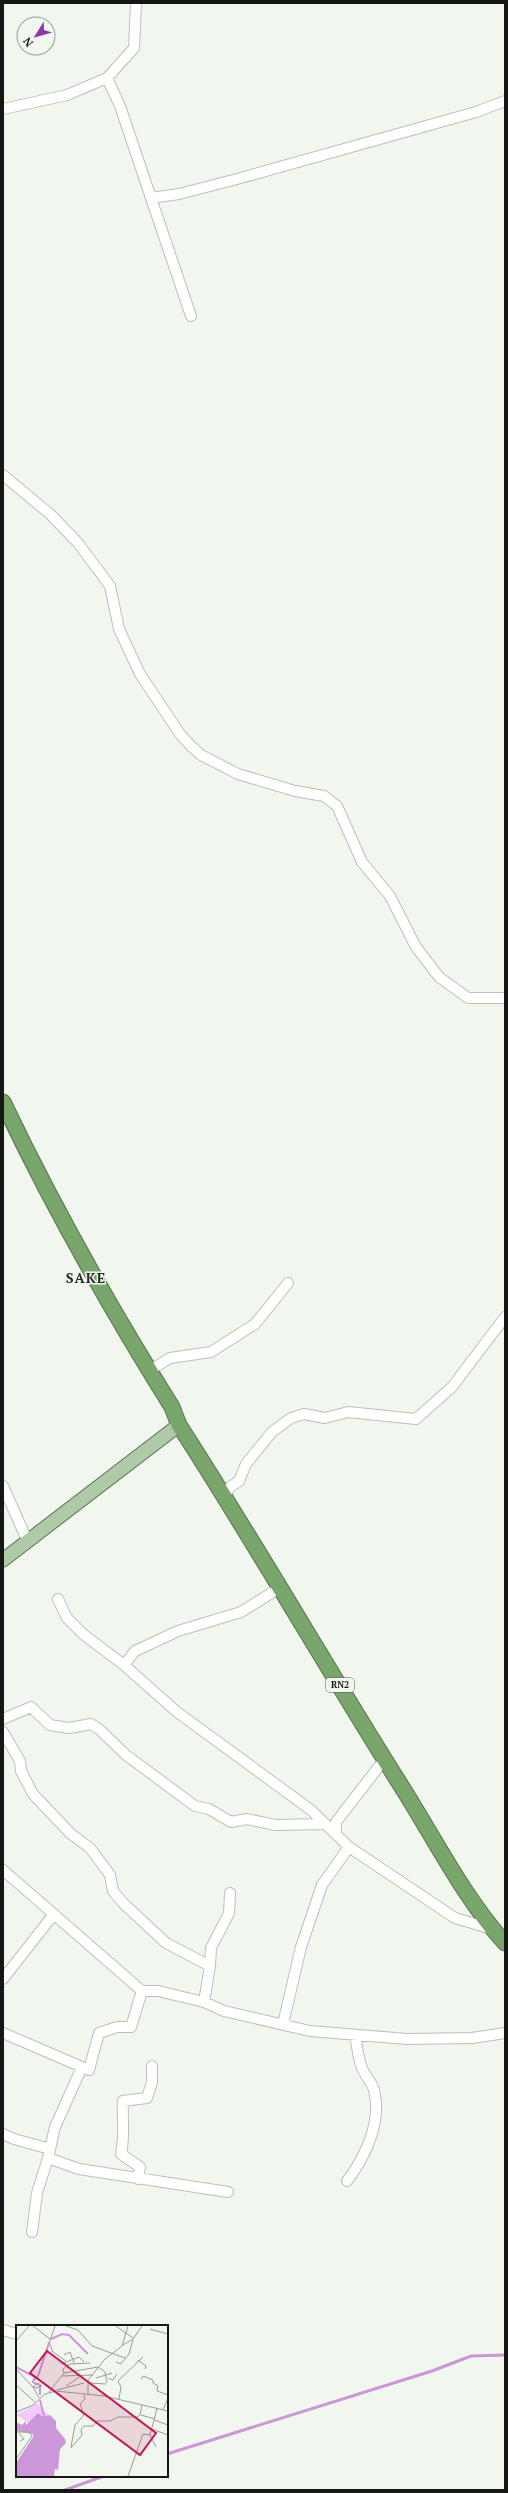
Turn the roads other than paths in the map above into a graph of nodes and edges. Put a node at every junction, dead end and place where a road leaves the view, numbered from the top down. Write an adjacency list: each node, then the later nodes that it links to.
1 (136, 3): 2 (street)
2 (107, 78): 4 (street); 5 (street)
3 (505, 101): 5 (street)
4 (3, 109)
5 (150, 198): 6 (street)
6 (191, 316)
7 (3, 475): 8 (street)
8 (505, 998)
9 (3, 1102): 12 (highway, RN2)
10 (288, 1283): 12 (street)
11 (505, 1317): 15 (street)
12 (149, 1371): 13 (highway, RN2)
13 (179, 1425): 15 (highway, RN2); 16 (main road)
14 (3, 1486): 16 (street)
15 (225, 1495): 18 (highway, RN2)
16 (28, 1540): 17 (main road)
17 (3, 1560)
18 (279, 1584): 20 (street); 23 (highway, RN2)
19 (58, 1600): 20 (street)
20 (124, 1665): 24 (street)
21 (3, 1719): 24 (street)
22 (3, 1732): 32 (street)
23 (384, 1760): 25 (street); 30 (highway, RN2)
24 (325, 1824): 25 (street)
25 (336, 1834): 26 (street)
26 (349, 1847): 30 (street); 36 (street)
27 (4, 1873): 29 (street)
28 (230, 1893): 32 (street)
29 (54, 1914): 33 (street); 34 (street)
30 (492, 1929): 31 (highway, RN2)
31 (505, 1943)
32 (210, 1966): 35 (street)
33 (3, 1979)
34 (142, 1991): 35 (street); 41 (street)
35 (204, 2002): 36 (street)
36 (283, 2024): 39 (street)
37 (3, 2033): 41 (street)
38 (505, 2033): 39 (street)
39 (355, 2035): 45 (street)
40 (152, 2066): 44 (street)
41 (82, 2067): 43 (street)
42 (3, 2134): 43 (street)
43 (49, 2154): 44 (street); 47 (street)
44 (138, 2179): 46 (street)
45 (347, 2181)
46 (228, 2192)
47 (32, 2232)
48 (3, 2330): 49 (street)
49 (16, 2334)

